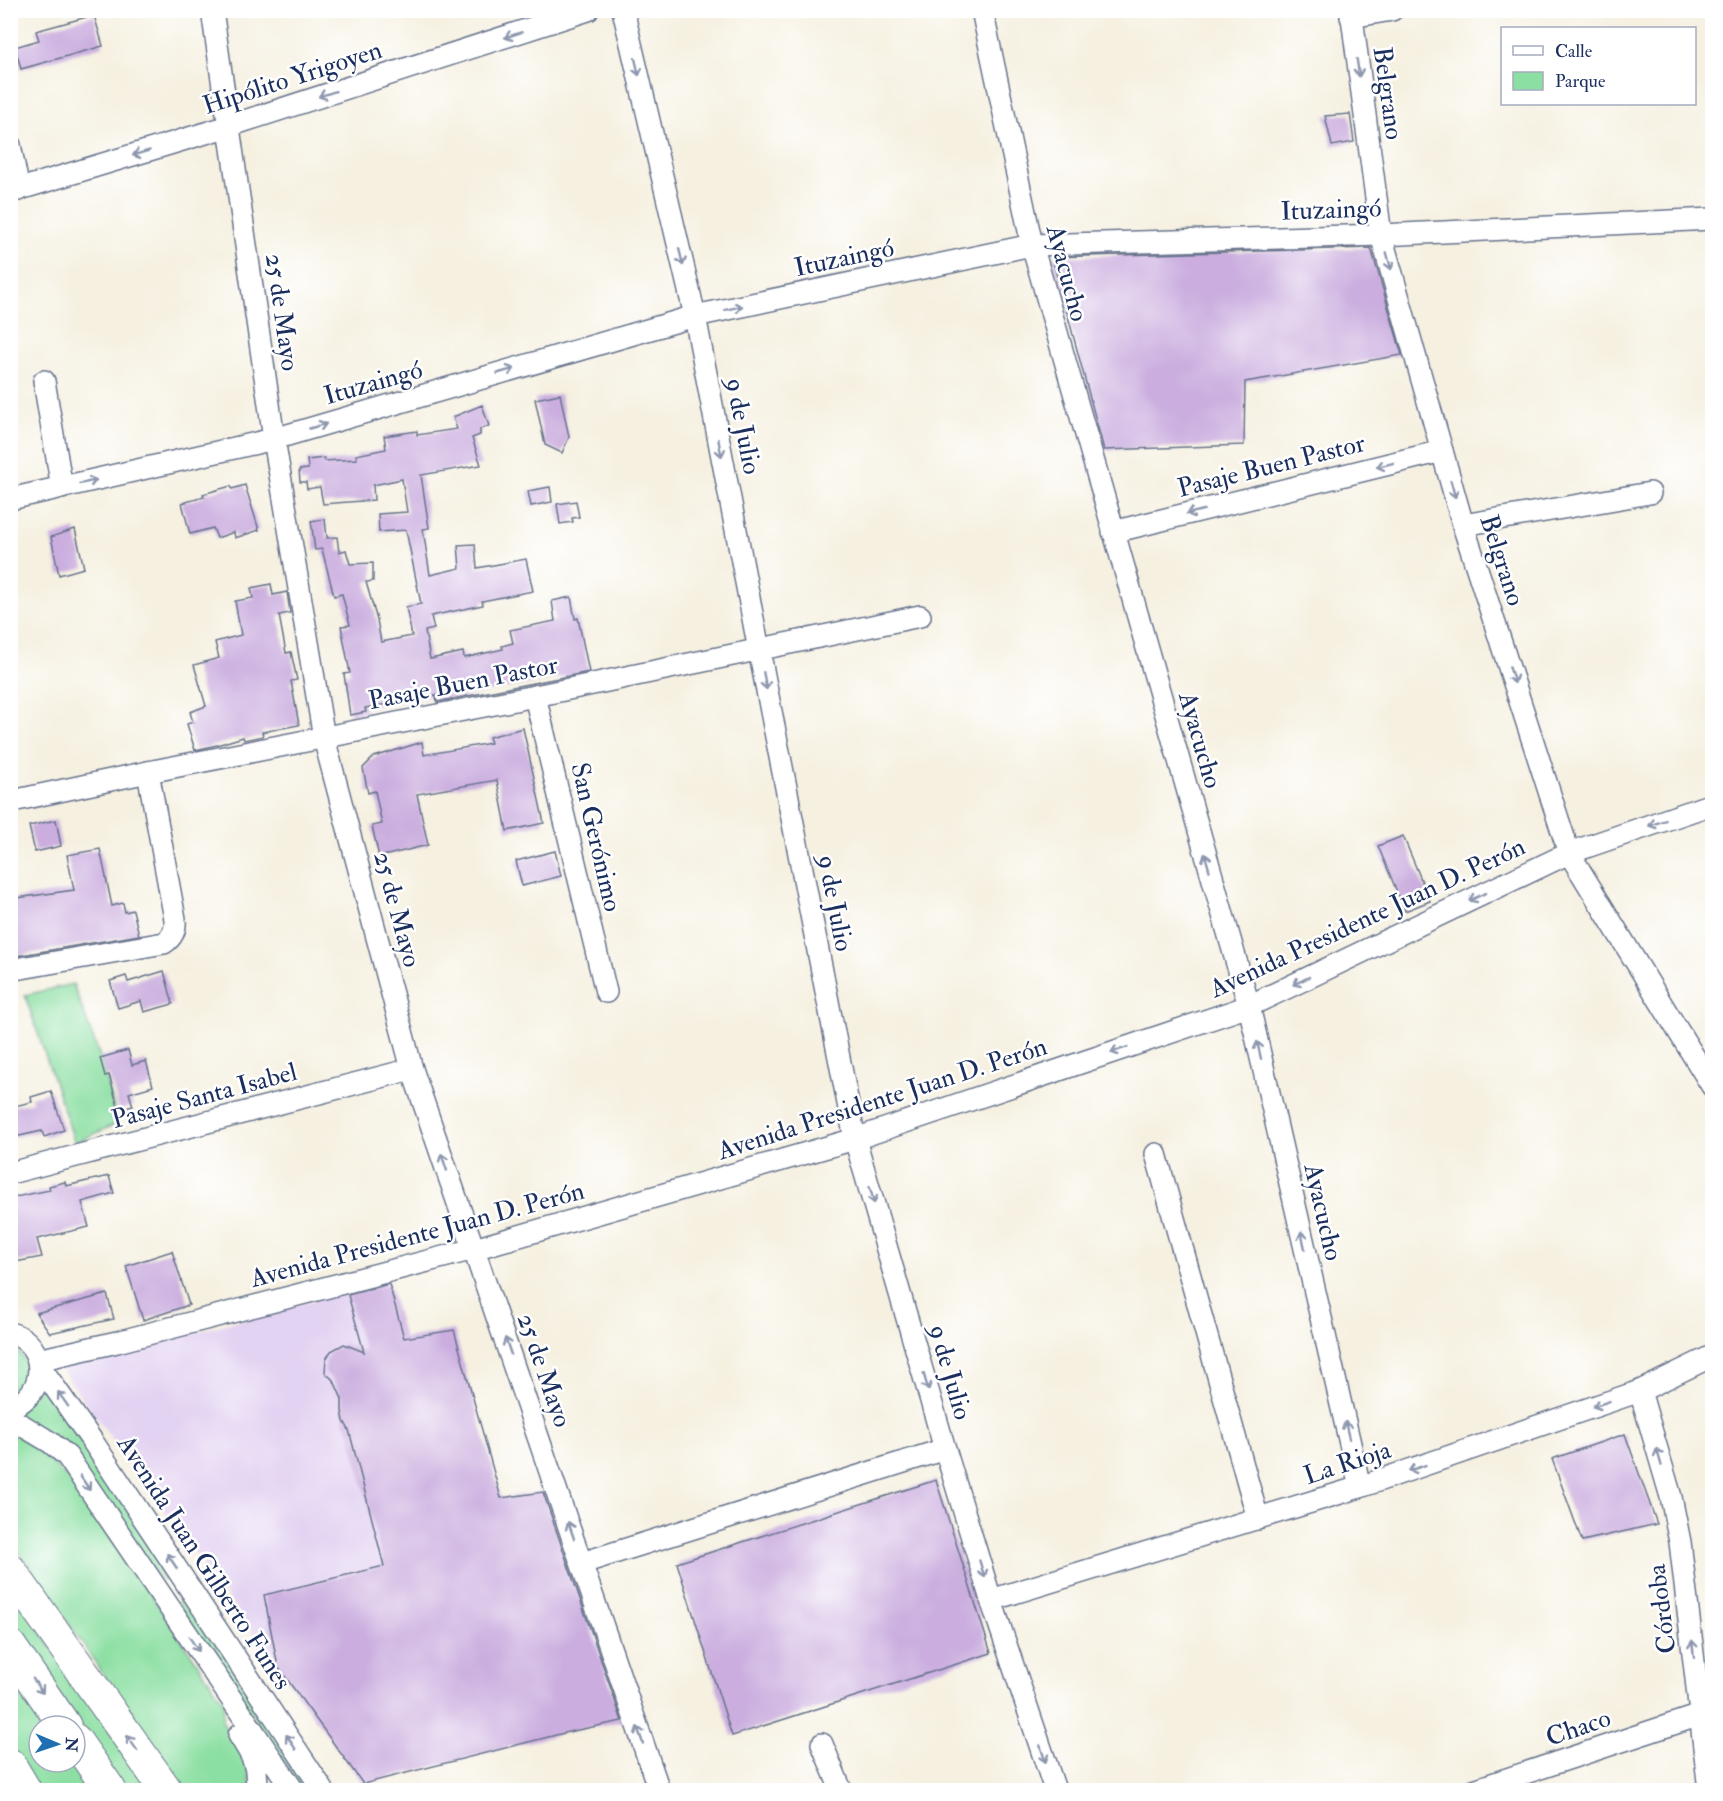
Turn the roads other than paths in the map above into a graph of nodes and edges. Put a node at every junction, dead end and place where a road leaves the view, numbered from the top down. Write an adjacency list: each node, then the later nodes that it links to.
1 (212, 10): 7 (street, 25 de Mayo)
2 (588, 10): 7 (street, Hipólito Yrigoyen, one-way to 7)
3 (623, 10): 13 (street, 9 de Julio, one-way to 13)
4 (982, 10): 12 (street, Ayacucho)
5 (1392, 10): 6 (street)
6 (1351, 14): 11 (street, Belgrano, one-way to 11)
7 (230, 126): 9 (street, Hipólito Yrigoyen, one-way to 9); 15 (street, 25 de Mayo)
8 (10, 145): 9 (street)
9 (15, 191)
10 (1713, 219): 11 (street, Ituzaingó)
11 (1382, 235): 12 (street, Ituzaingó); 16 (street, Belgrano, one-way to 16)
12 (1032, 246): 13 (street, Ituzaingó, one-way to 12); 21 (street, Ayacucho)
13 (695, 316): 15 (street, Ituzaingó, one-way to 13); 23 (street, 9 de Julio, one-way to 23)
14 (44, 381): 17 (street)
15 (274, 438): 17 (street, Ituzaingó, one-way to 15); 25 (street, 25 de Mayo)
16 (1442, 451): 20 (street, Belgrano, one-way to 20); 21 (street, Pasaje Buen Pastor, one-way to 21)
17 (62, 488): 19 (street, Ituzaingó)
18 (1650, 493): 20 (street)
19 (10, 500)
20 (1463, 525): 29 (street, Belgrano, one-way to 29)
21 (1113, 532): 32 (street, Ayacucho, one-way to 21)
22 (920, 616): 23 (street, Pasaje Buen Pastor)
23 (759, 650): 24 (street, Pasaje Buen Pastor); 35 (street, 9 de Julio, one-way to 35)
24 (535, 696): 25 (street, Pasaje Buen Pastor); 31 (street, San Gerónimo)
25 (324, 738): 26 (street, Pasaje Buen Pastor); 33 (street, 25 de Mayo)
26 (148, 771): 27 (street, Pasaje Buen Pastor); 30 (street)
27 (17, 800)
28 (1713, 804): 29 (street, Avenida Presidente Juan D. Perón, one-way to 29)
29 (1569, 853): 32 (street, Avenida Presidente Juan D. Perón, one-way to 32); 34 (street, Belgrano)
30 (10, 970)
31 (606, 992)
32 (1249, 1006): 35 (street, Avenida Presidente Juan D. Perón, one-way to 35); 46 (street, Ayacucho, one-way to 32)
33 (412, 1068): 37 (street, Pasaje Santa Isabel); 38 (street, 25 de Mayo, one-way to 33)
34 (1713, 1086)
35 (855, 1139): 38 (street, Avenida Presidente Juan D. Perón); 45 (street, 9 de Julio, one-way to 45)
36 (1156, 1154): 47 (street)
37 (10, 1173)
38 (474, 1249): 41 (street, Avenida Presidente Juan D. Perón); 48 (street, 25 de Mayo, one-way to 38)
39 (12, 1330): 41 (street, Avenida Juan Gilberto Funes)
40 (1713, 1356): 42 (street, La Rioja)
41 (39, 1362): 43 (street); 50 (street, Avenida Juan Gilberto Funes, one-way to 41)
42 (1640, 1390): 46 (street, La Rioja, one-way to 46); 56 (street, Córdoba, one-way to 42)
43 (10, 1407)
44 (10, 1418): 51 (street, Avenida Juan Gilberto Funes, one-way to 51)
45 (945, 1449): 48 (street); 52 (street, 9 de Julio, one-way to 52)
46 (1360, 1487): 47 (street, La Rioja)
47 (1258, 1519): 52 (street, La Rioja)
48 (582, 1563): 66 (street, 25 de Mayo, one-way to 48)
49 (10, 1570): 62 (highway, one-way to 49)
50 (187, 1582): 51 (street); 65 (street, Avenida Juan Gilberto Funes, one-way to 50)
51 (164, 1600): 54 (street, Avenida Juan Gilberto Funes, one-way to 54)
52 (991, 1600): 68 (street, 9 de Julio, one-way to 68)
53 (10, 1646): 55 (highway, one-way to 55)
54 (230, 1695): 63 (street); 64 (street, Avenida Juan Gilberto Funes)
55 (57, 1714)
56 (1700, 1715): 69 (street, Chaco); 70 (street, Córdoba)
57 (822, 1744): 67 (street)
58 (87, 1757): 61 (highway)
59 (10, 1765): 60 (highway)
60 (25, 1791)
61 (110, 1791)
62 (166, 1791)
63 (256, 1791)
64 (293, 1791)
65 (323, 1791)
66 (659, 1791)
67 (841, 1791)
68 (1055, 1791)
69 (1474, 1791)
70 (1709, 1791)

